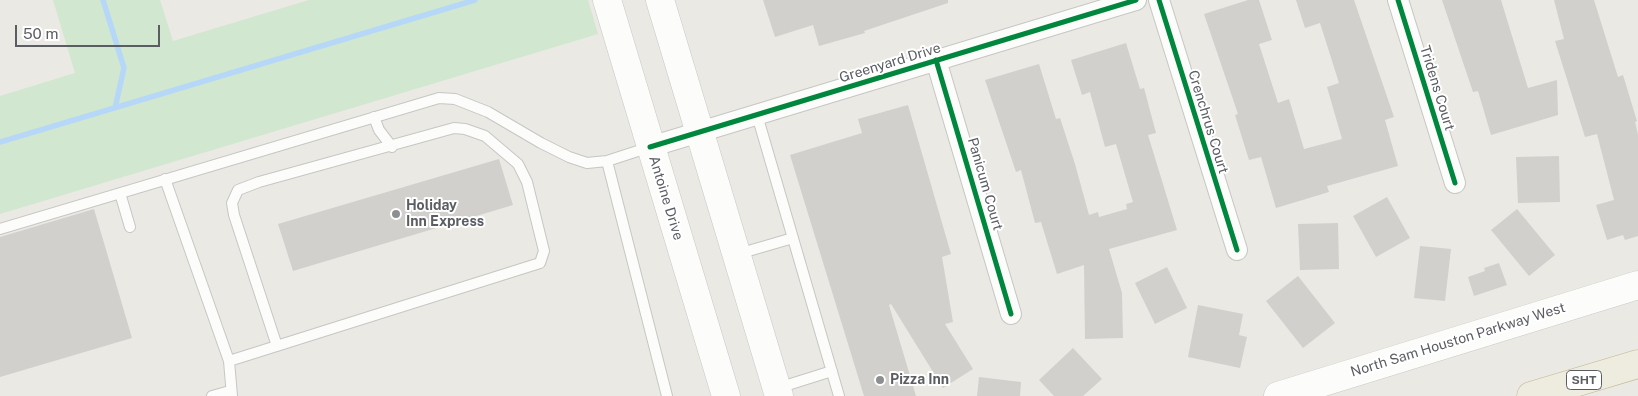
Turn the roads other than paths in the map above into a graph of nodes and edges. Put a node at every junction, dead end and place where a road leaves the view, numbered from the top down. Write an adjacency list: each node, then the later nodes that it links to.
1 (607, 0): 11 (main road, Antoine Drive)
2 (1136, 0): 6 (street, Greenyard Drive)
3 (1159, 0): 19 (street, Crenchrus Court)
4 (1398, 0): 14 (street, Tridens Court)
5 (663, 9): 9 (main road)
6 (936, 60): 7 (street, Greenyard Drive); 22 (street, Panicum Court)
7 (757, 115): 9 (street, Greenyard Drive); 18 (lane)
8 (374, 117): 10 (lane); 12 (lane); 13 (lane)
9 (700, 132): 11 (street, Greenyard Drive); 20 (main road)
10 (392, 147): 23 (lane); 23 (lane)
11 (650, 147): 12 (lane); 31 (main road, Antoine Drive)
12 (607, 161): 30 (lane)
13 (165, 179): 15 (lane); 24 (lane)
14 (1455, 183)
15 (120, 192): 16 (lane); 17 (lane)
16 (130, 227)
17 (0, 229)
18 (793, 238): 20 (lane); 26 (lane)
19 (1236, 250)
20 (736, 254): 27 (main road)
21 (1638, 285): 33 (main road, North Sam Houston Parkway West)
22 (1011, 314)
23 (277, 346): 24 (lane)
24 (229, 361): 28 (lane)
25 (1638, 364): 34 (highway, SHT)
26 (832, 371): 27 (lane); 32 (lane)
27 (777, 392)
28 (231, 393): 29 (lane)
29 (212, 396)
30 (667, 396)
31 (726, 396)
32 (839, 396)
33 (1278, 396)
34 (1531, 396)

